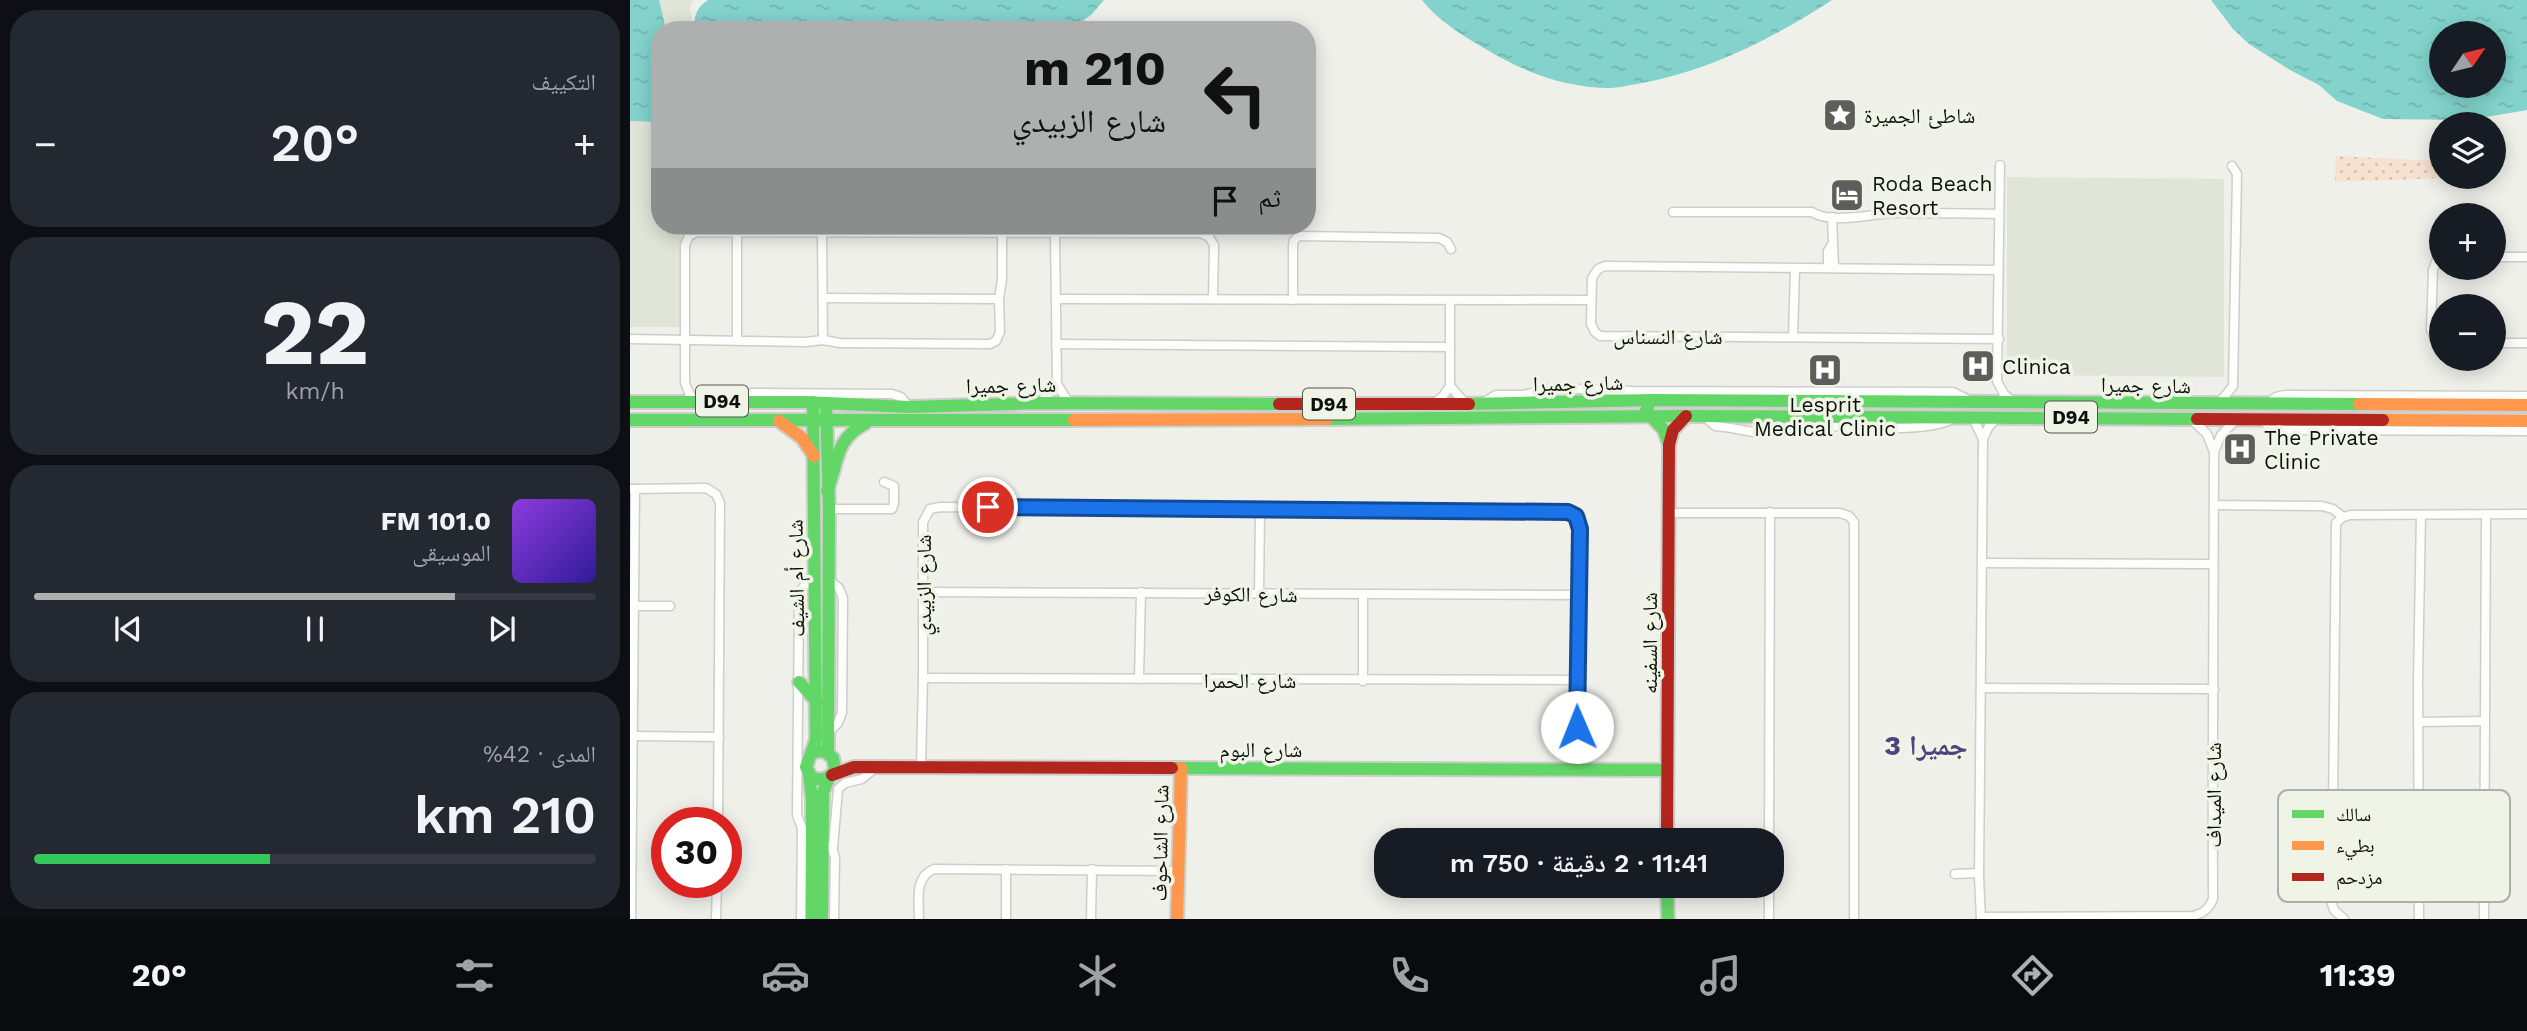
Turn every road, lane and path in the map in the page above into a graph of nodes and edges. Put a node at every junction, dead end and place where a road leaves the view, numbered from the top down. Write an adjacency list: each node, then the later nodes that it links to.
1 (2000, 165): 4 (street)
2 (2232, 166): 39 (street)
3 (1673, 212): 5 (street)
4 (1999, 214): 5 (street); 17 (street)
5 (1832, 217): 15 (street)
6 (691, 235): 28 (street)
7 (737, 235): 30 (street)
8 (822, 235): 18 (street)
9 (1002, 235): 19 (street)
10 (1055, 235): 20 (street)
11 (1207, 235): 21 (street)
12 (1451, 249): 22 (street)
13 (2506, 257): 14 (street)
14 (2527, 257)
15 (1831, 268): 16 (street, شارع النسناس); 17 (street, شارع النسناس)
16 (1795, 269): 23 (street, شارع النسناس); 25 (street)
17 (1998, 270): 26 (street)
18 (823, 298): 19 (street); 29 (street)
19 (999, 299): 29 (street)
20 (1056, 299): 21 (street); 33 (street)
21 (1213, 299): 22 (street)
22 (1293, 300): 24 (street)
23 (1591, 300): 24 (street); 25 (street, شارع النسناس)
24 (1450, 301): 34 (street)
25 (1793, 337): 26 (street, شارع النسناس)
26 (1998, 338): 35 (street)
27 (630, 339): 28 (street)
28 (686, 340): 30 (street); 36 (street)
29 (823, 340): 30 (street)
30 (737, 341)
31 (2506, 342): 32 (street)
32 (2527, 343)
33 (1056, 344): 34 (street); 37 (street)
34 (1450, 347): 38 (street)
35 (1997, 381): 47 (street); 50 (street)
36 (685, 383): 42 (street); 43 (street)
37 (1057, 384): 49 (street); 51 (street)
38 (1450, 386): 52 (street); 53 (street)
39 (2233, 386): 55 (street); 56 (street)
40 (2527, 396): 57 (street)
41 (1651, 400): 45 (main road, شارع جميرا / D94); 47 (main road, شارع جميرا / D94); 65 (main road)
42 (669, 401): 43 (main road, شارع جميرا / D94); 46 (main road, شارع جميرا / D94)
43 (697, 401): 44 (main road, شارع جميرا / D94)
44 (740, 401): 48 (main road, شارع جميرا / D94); 59 (street)
45 (1613, 401): 54 (main road, شارع جميرا / D94); 64 (main road)
46 (630, 402)
47 (1976, 402): 50 (main road, شارع جميرا / D94); 54 (street)
48 (819, 403): 59 (main road, شارع جميرا / D94); 72 (main road, شارع أم الشيف)
49 (1040, 403): 51 (main road, شارع جميرا / D94); 59 (main road, شارع جميرا / D94)
50 (2014, 403): 55 (main road, شارع جميرا / D94)
51 (1069, 404): 52 (main road, شارع جميرا / D94)
52 (1434, 404): 53 (main road, شارع جميرا / D94)
53 (1466, 404): 54 (main road, شارع جميرا / D94)
54 (1481, 404)
55 (2218, 404): 56 (main road, شارع جميرا / D94)
56 (2249, 404): 57 (main road, شارع جميرا / D94)
57 (2266, 404): 58 (main road, شارع جميرا / D94)
58 (2527, 405)
59 (909, 407)
60 (2527, 414): 71 (main road)
61 (1686, 416): 62 (main road, شارع جميرا / D94); 65 (main road, شارع جميرا / D94); 79 (main road, شارع السفينه)
62 (1972, 416): 63 (main road, شارع جميرا / D94); 78 (street)
63 (1997, 416): 66 (main road, شارع جميرا / D94); 78 (street)
64 (1616, 417): 65 (main road, شارع جميرا / D94); 75 (main road, شارع جميرا / D94)
65 (1651, 417): 79 (main road)
66 (2189, 418): 67 (main road, شارع جميرا / D94); 80 (street)
67 (2238, 418): 68 (main road, شارع جميرا / D94); 80 (street)
68 (2262, 419): 73 (main road, شارع جميرا / D94); 76 (street)
69 (630, 420): 70 (main road, شارع جميرا / D94)
70 (776, 420): 72 (main road, شارع جميرا / D94); 81 (main road)
71 (2502, 420): 73 (main road, شارع جميرا / D94); 74 (main road, شارع جميرا / D94)
72 (820, 421): 75 (main road, شارع جميرا / D94); 81 (main road, شارع أم الشيف); 84 (main road, شارع أم الشيف)
73 (2413, 421): 76 (main road)
74 (2527, 421)
75 (868, 422): 84 (main road)
76 (2397, 430): 77 (street)
77 (2527, 431)
78 (1983, 439): 94 (street)
79 (1669, 446): 89 (main road, شارع السفينه)
80 (2214, 452): 85 (street, شارع الميداف)
81 (814, 456): 96 (main road, شارع أم الشيف)
82 (884, 482): 86 (street)
83 (632, 489): 102 (street); 115 (street)
84 (827, 491): 86 (main road, شارع أم الشيف)
85 (2214, 505): 93 (street); 95 (street, شارع الميداف)
86 (829, 509): 117 (main road, شارع أم الشيف)
87 (1260, 510): 97 (street, شارع الزبيدي); 99 (street); 100 (street, شارع الزبيدي)
88 (1770, 512): 89 (street); 133 (street); 158 (street)
89 (1669, 513): 123 (main road, شارع السفينه)
90 (2527, 514): 91 (street)
91 (2486, 515): 92 (street); 112 (street)
92 (2421, 516): 93 (street); 113 (street)
93 (2343, 517): 126 (street)
94 (1982, 564): 95 (street); 109 (street)
95 (2213, 564): 110 (street, شارع الميداف)
96 (815, 573): 108 (street); 111 (main road, شارع أم الشيف)
97 (923, 592): 98 (street, شارع الكوفر); 104 (street, شارع الزبيدي)
98 (1141, 592): 99 (street, شارع الكوفر); 105 (street)
99 (1259, 594): 101 (street, شارع الكوفر)
100 (1579, 595): 101 (street, شارع الكوفر); 106 (street, شارع الزبيدي)
101 (1363, 596): 107 (street)
102 (635, 606): 103 (street); 114 (street)
103 (670, 606)
104 (923, 678): 105 (street, شارع الحمرا); 120 (street, شارع الزبيدي)
105 (1139, 679): 107 (street, شارع الحمرا)
106 (1577, 680): 107 (street, شارع الحمرا); 122 (street, شارع الزبيدي)
107 (1363, 681)
108 (799, 682): 111 (main road); 131 (street)
109 (1981, 688): 110 (street); 139 (street)
110 (2214, 690): 145 (street, شارع الميداف)
111 (817, 702): 116 (main road, شارع أم الشيف)
112 (2484, 721): 113 (street); 128 (street)
113 (2418, 722): 127 (street)
114 (634, 736): 115 (street); 146 (street)
115 (719, 737): 130 (street)
116 (813, 752): 117 (main road); 124 (main road)
117 (831, 755): 118 (main road, شارع البوم); 125 (main road)
118 (854, 767): 119 (main road, شارع البوم); 125 (main road, شارع البوم)
119 (876, 767): 120 (main road, شارع البوم); 135 (street)
120 (921, 767): 121 (main road, شارع البوم)
121 (1181, 768): 122 (main road, شارع البوم); 138 (main road, شارع الشاحوف)
122 (1578, 769): 123 (main road, شارع البوم)
123 (1667, 770): 132 (main road, شارع السفينه)
124 (809, 775): 125 (main road); 129 (main road)
125 (830, 776): 134 (main road)
126 (2333, 790)
127 (2418, 790)
128 (2484, 790)
129 (812, 806): 131 (main road); 149 (main road)
130 (718, 807)
131 (802, 828): 148 (street)
132 (1667, 828)
133 (1769, 828)
134 (822, 837): 135 (street); 150 (main road)
135 (833, 848): 151 (street)
136 (1006, 869): 137 (street); 152 (street); 153 (street)
137 (1092, 869): 138 (street); 154 (street)
138 (1177, 871): 155 (main road, شارع الشاحوف)
139 (1979, 873): 140 (street); 145 (street)
140 (1955, 874)
141 (717, 898): 147 (street)
142 (1668, 898): 156 (main road)
143 (1769, 898): 157 (street)
144 (2332, 902): 159 (street)
145 (1981, 918)
146 (631, 919)
147 (716, 919)
148 (801, 919)
149 (812, 919)
150 (822, 919)
151 (834, 919)
152 (919, 919)
153 (1006, 919)
154 (1091, 919)
155 (1177, 919)
156 (1668, 919)
157 (1769, 919)
158 (1854, 919)
159 (2344, 919)

